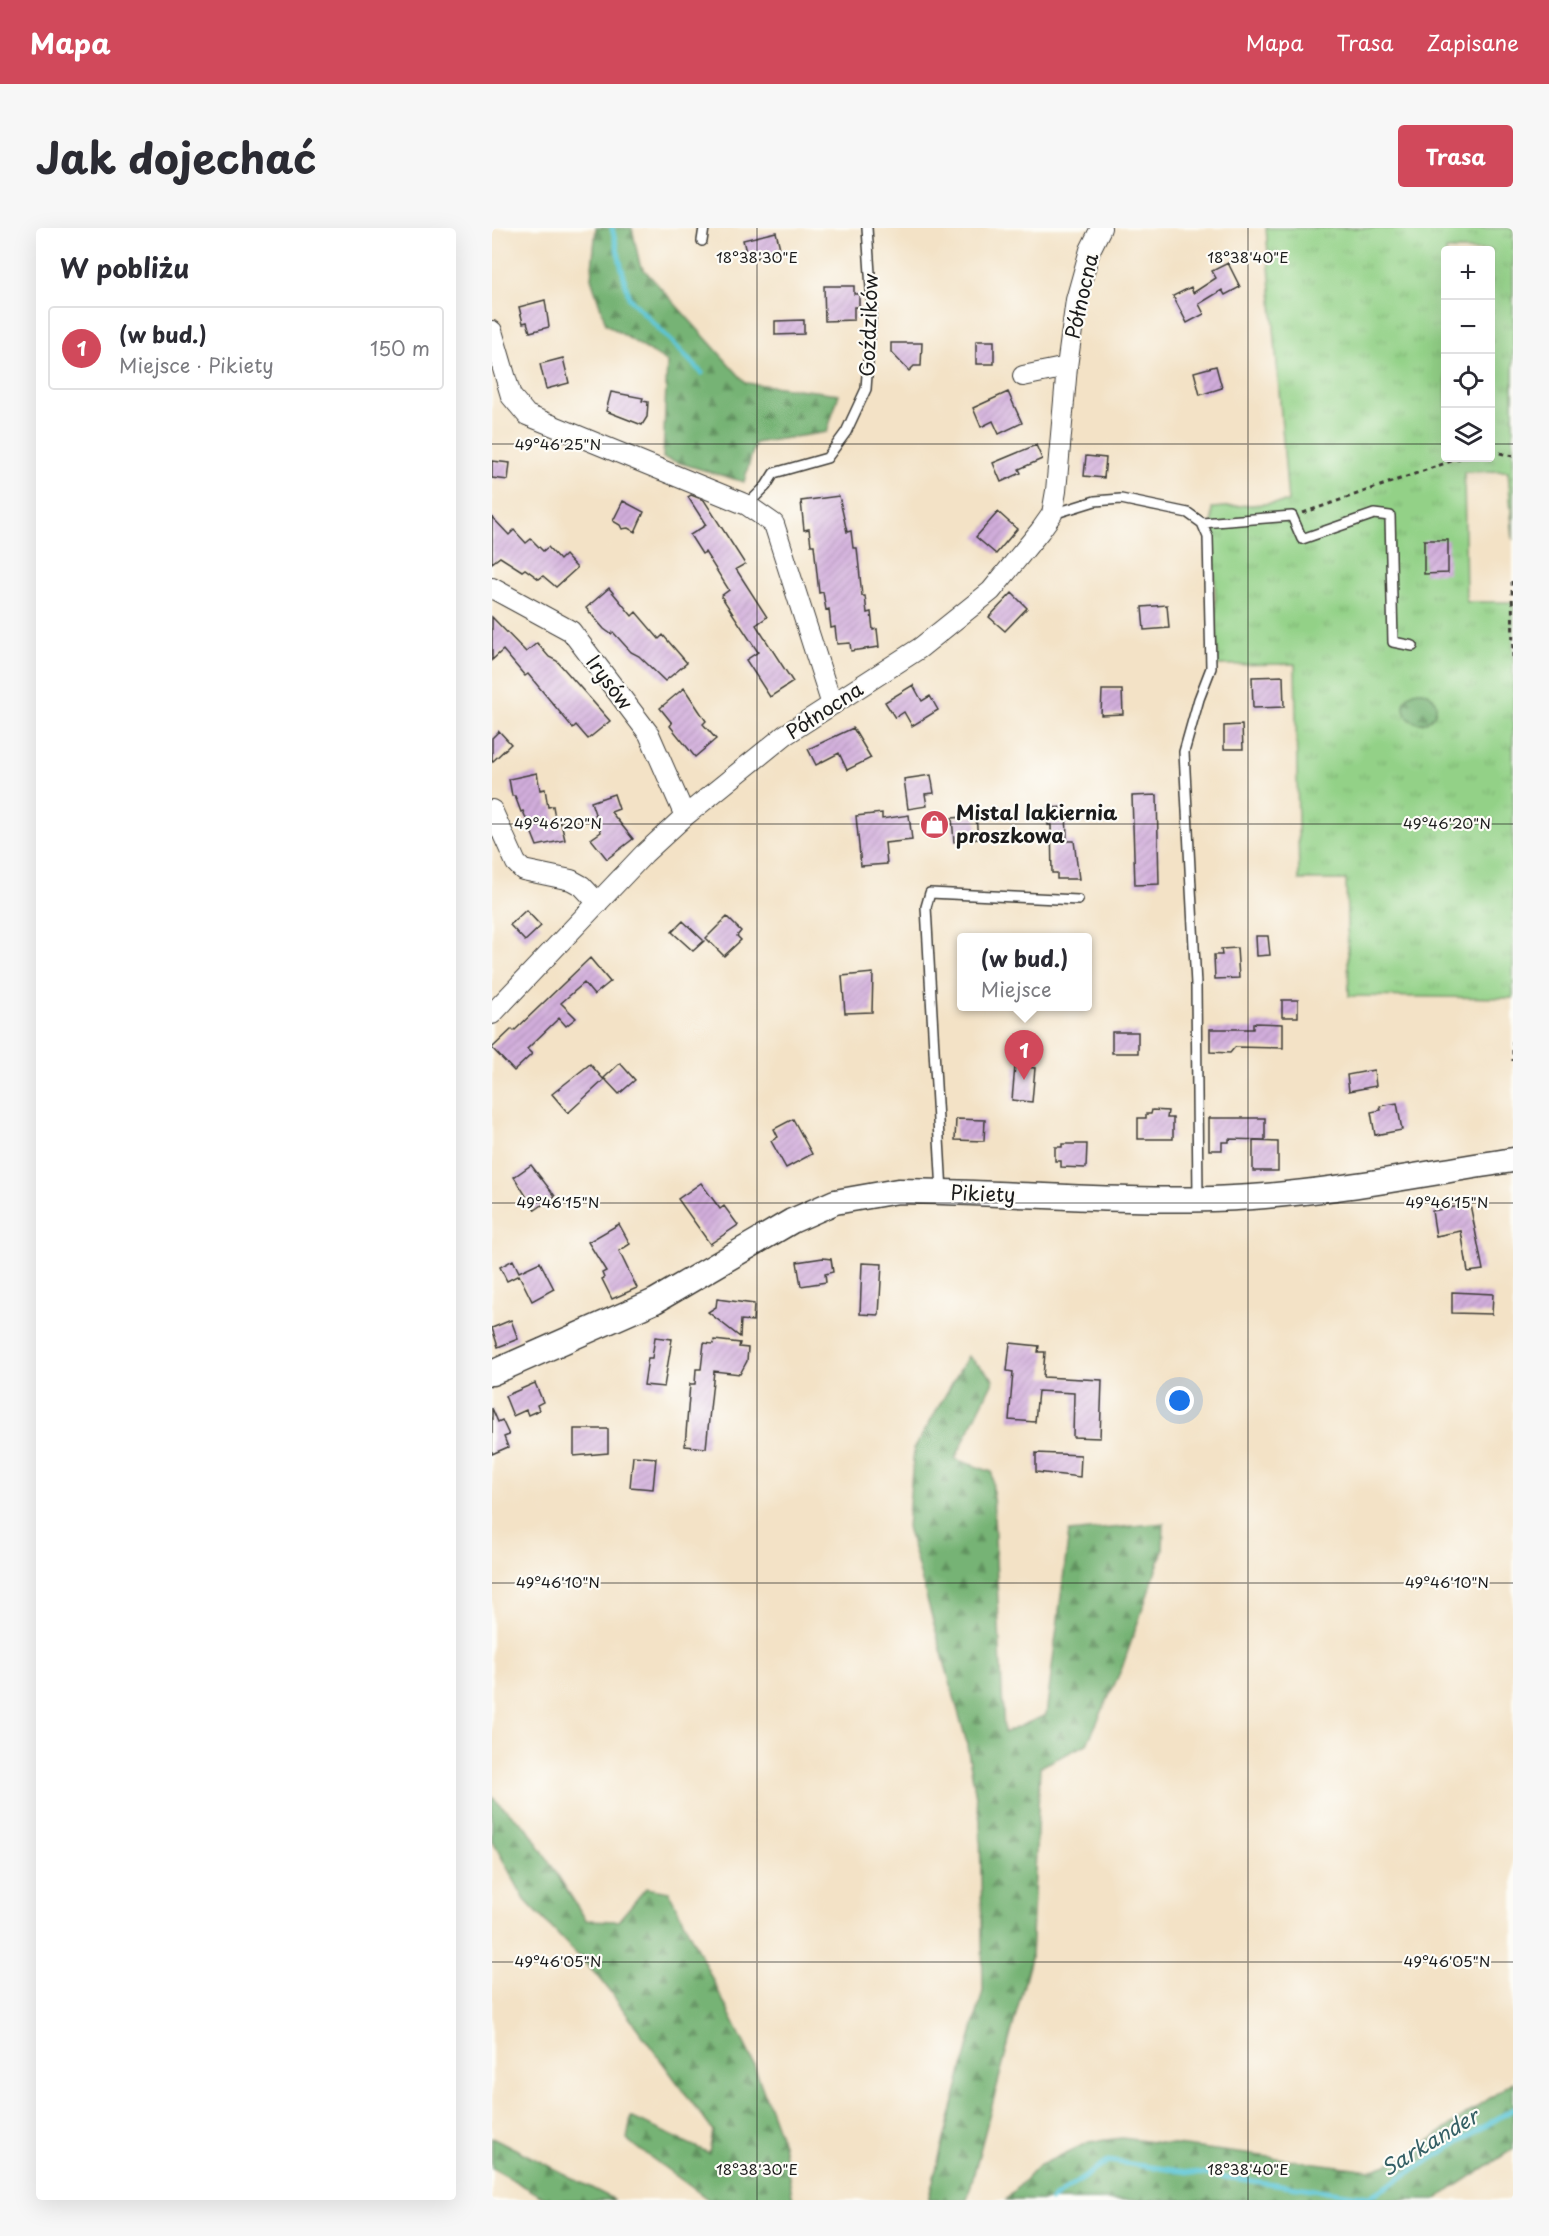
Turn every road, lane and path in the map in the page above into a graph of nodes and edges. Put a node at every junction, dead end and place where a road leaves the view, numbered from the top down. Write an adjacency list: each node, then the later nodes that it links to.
1 (704, 228): 4 (lane)
2 (867, 228): 11 (lane, Goździków)
3 (1097, 231): 6 (street, Północna)
4 (702, 241)
5 (492, 331): 11 (street)
6 (1066, 367): 7 (street, Północna); 12 (street, Północna)
7 (1023, 376)
8 (1495, 452): 9 (path)
9 (1513, 456)
10 (1448, 462): 13 (path)
11 (747, 505): 19 (street)
12 (1052, 514): 14 (lane); 19 (street, Północna)
13 (1292, 516): 14 (lane); 17 (lane)
14 (1202, 524): 29 (lane)
15 (1512, 581): 18 (path)
16 (492, 588): 21 (street, Irysów)
17 (1413, 646)
18 (1513, 662)
19 (832, 705): 21 (street, Północna)
20 (492, 810): 23 (street)
21 (685, 816): 23 (street, Północna)
22 (1078, 900): 28 (lane)
23 (598, 903): 24 (street, Północna)
24 (492, 1014)
25 (1513, 1041): 26 (path)
26 (1513, 1061)
27 (1513, 1160): 29 (street, Pikiety)
28 (942, 1192): 29 (street, Pikiety); 30 (street, Pikiety)
29 (1198, 1199)
30 (492, 1373)

